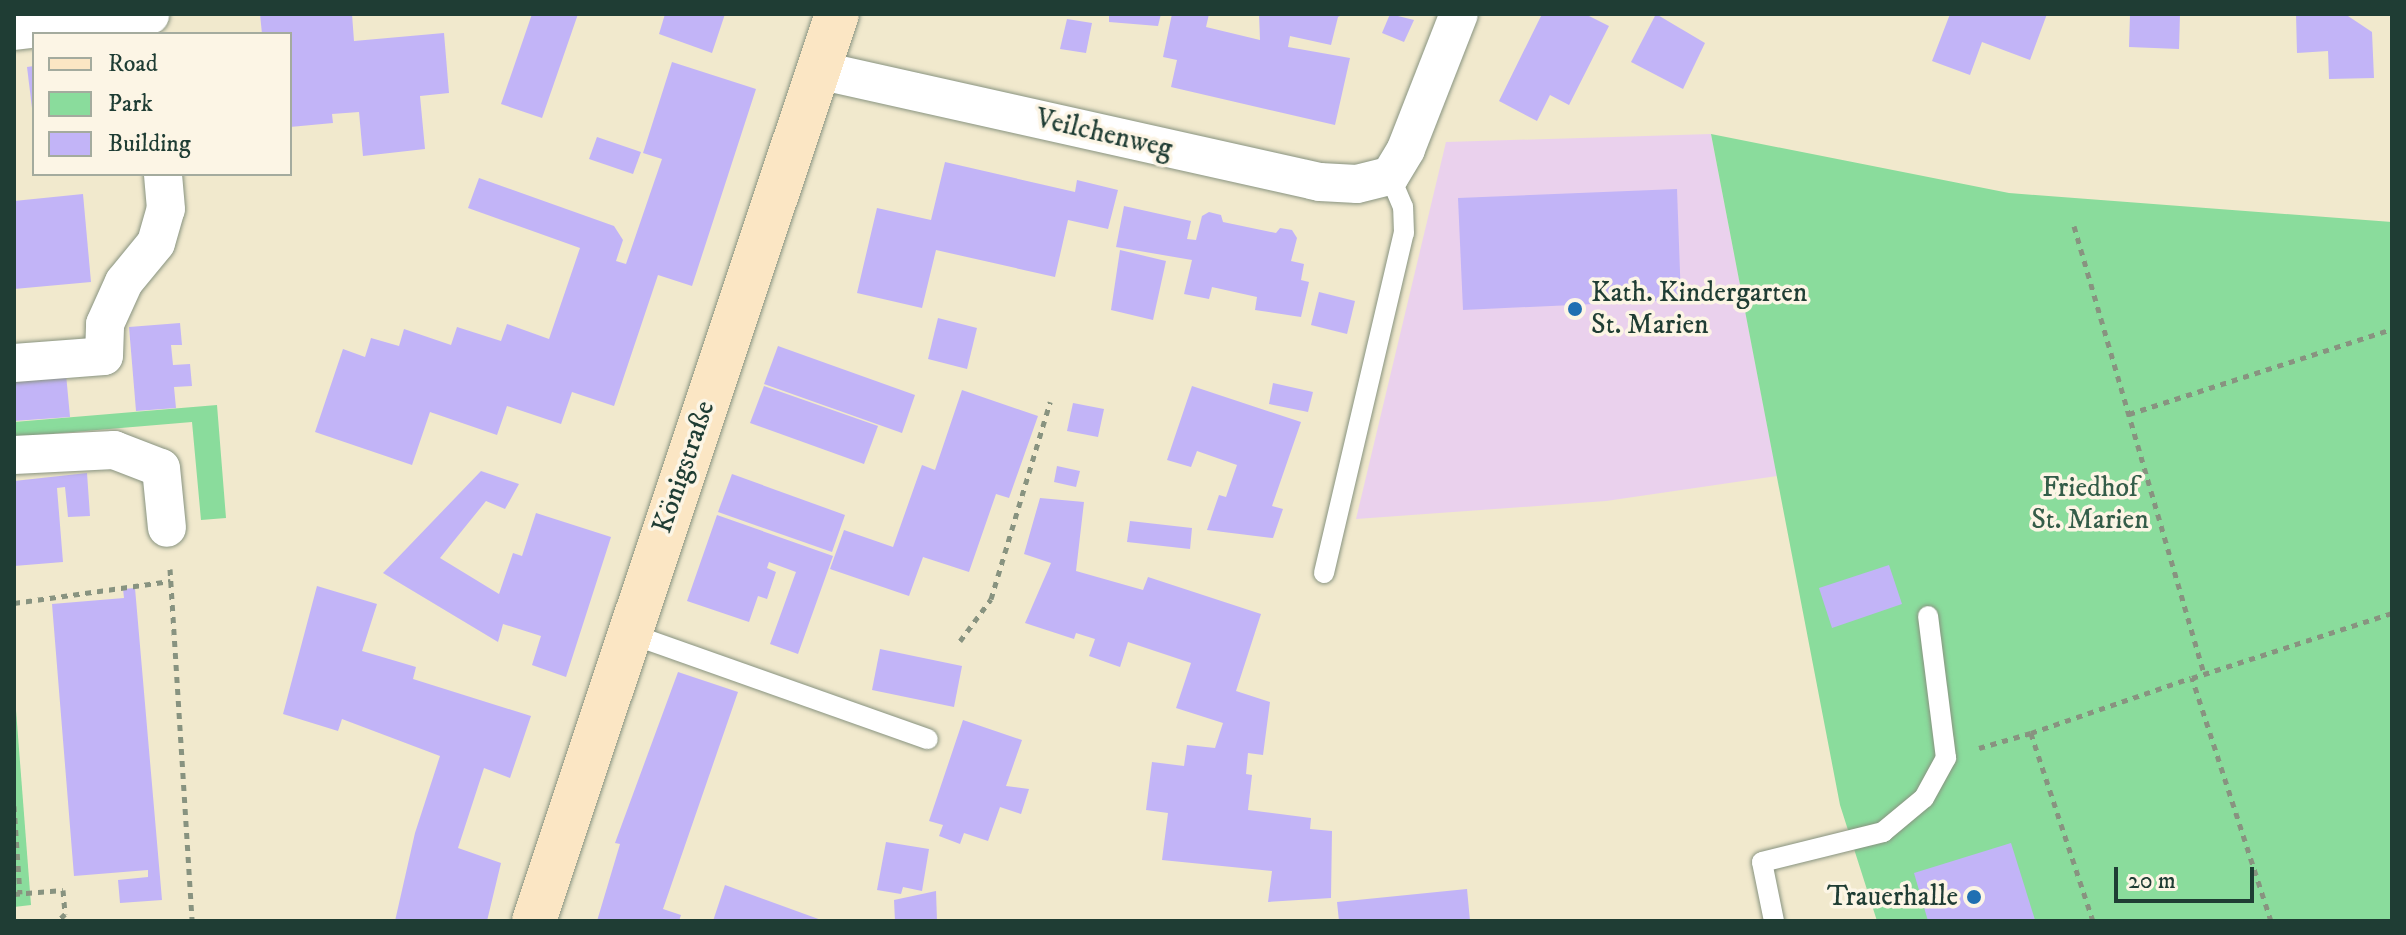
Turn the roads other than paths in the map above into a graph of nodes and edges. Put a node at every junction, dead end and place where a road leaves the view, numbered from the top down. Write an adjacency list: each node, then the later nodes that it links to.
1 (150, 14): 4 (street)
2 (837, 14): 5 (street, Königstraße)
3 (1459, 14): 7 (street)
4 (14, 31)
5 (818, 70): 7 (street, Veilchenweg); 13 (street, Königstraße)
6 (163, 176): 8 (street)
7 (1390, 176): 11 (lane)
8 (14, 363)
9 (14, 455): 10 (street)
10 (167, 528)
11 (1324, 573)
12 (1928, 616): 16 (lane)
13 (628, 633): 14 (lane); 15 (street, Königstraße)
14 (928, 739)
15 (534, 921)
16 (1774, 921)

